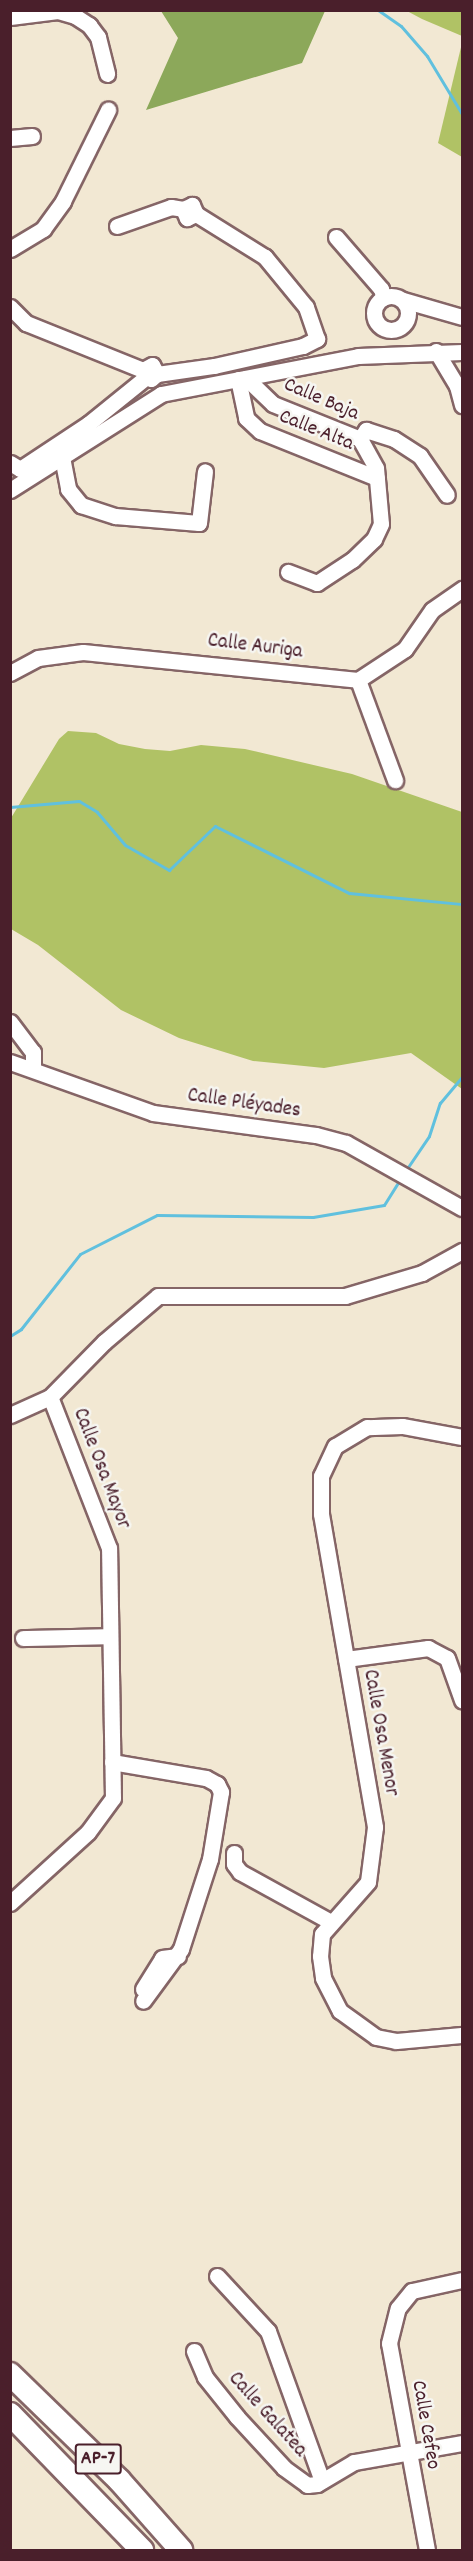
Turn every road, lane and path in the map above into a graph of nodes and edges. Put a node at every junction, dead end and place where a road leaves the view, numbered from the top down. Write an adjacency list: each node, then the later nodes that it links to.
1 (10, 17): 2 (street)
2 (107, 74)
3 (108, 110): 8 (street)
4 (32, 136): 5 (street)
5 (10, 138)
6 (117, 226): 17 (street)
7 (336, 237): 9 (street)
8 (10, 249)
9 (384, 298): 10 (street); 13 (street)
10 (403, 300): 12 (street); 13 (street)
11 (10, 307): 17 (street)
12 (462, 318)
13 (392, 329): 16 (street)
14 (436, 351): 15 (street); 16 (street); 20 (street)
15 (462, 351)
16 (396, 353): 18 (street)
17 (150, 375): 19 (street); 23 (street)
18 (242, 378): 19 (street); 21 (street, Calle Baja); 25 (street, Calle Alta)
19 (156, 395): 22 (street)
20 (462, 405)
21 (360, 440): 25 (street, Calle Baja); 27 (street)
22 (62, 457): 24 (street); 26 (street)
23 (10, 463)
24 (205, 471)
25 (377, 478): 28 (street, Calle Baja)
26 (10, 490)
27 (447, 495)
28 (288, 572)
29 (462, 589): 31 (street)
30 (10, 673): 31 (street, Calle Auriga)
31 (358, 680): 32 (street)
32 (395, 780)
33 (10, 1022): 35 (street)
34 (10, 1062): 35 (street, Calle Pléyades)
35 (33, 1067): 36 (street, Calle Pléyades)
36 (462, 1208)
37 (462, 1251): 38 (street, Calle Osa Mayor)
38 (50, 1397): 39 (street); 41 (street, Calle Osa Mayor)
39 (10, 1415)
40 (462, 1437): 43 (street, Calle Osa Menor)
41 (110, 1636): 42 (street); 45 (street, Calle Osa Mayor)
42 (23, 1638)
43 (346, 1659): 44 (street); 48 (street, Calle Osa Menor)
44 (462, 1700)
45 (112, 1762): 47 (street, Calle Osa Mayor); 49 (street)
46 (234, 1853): 48 (street)
47 (10, 1904)
48 (331, 1922): 50 (street, Calle Osa Menor)
49 (144, 1999)
50 (462, 2035)
51 (217, 2276): 58 (street)
52 (462, 2280): 57 (street, Calle Cefeo)
53 (194, 2351): 58 (street, Calle Galatea)
54 (10, 2374): 60 (highway, AP-7)
55 (10, 2414): 59 (highway, AP-7)
56 (462, 2443): 57 (street)
57 (409, 2452): 58 (street); 61 (street, Calle Cefeo)
58 (322, 2481)
59 (142, 2550)
60 (181, 2550)
61 (427, 2550)

